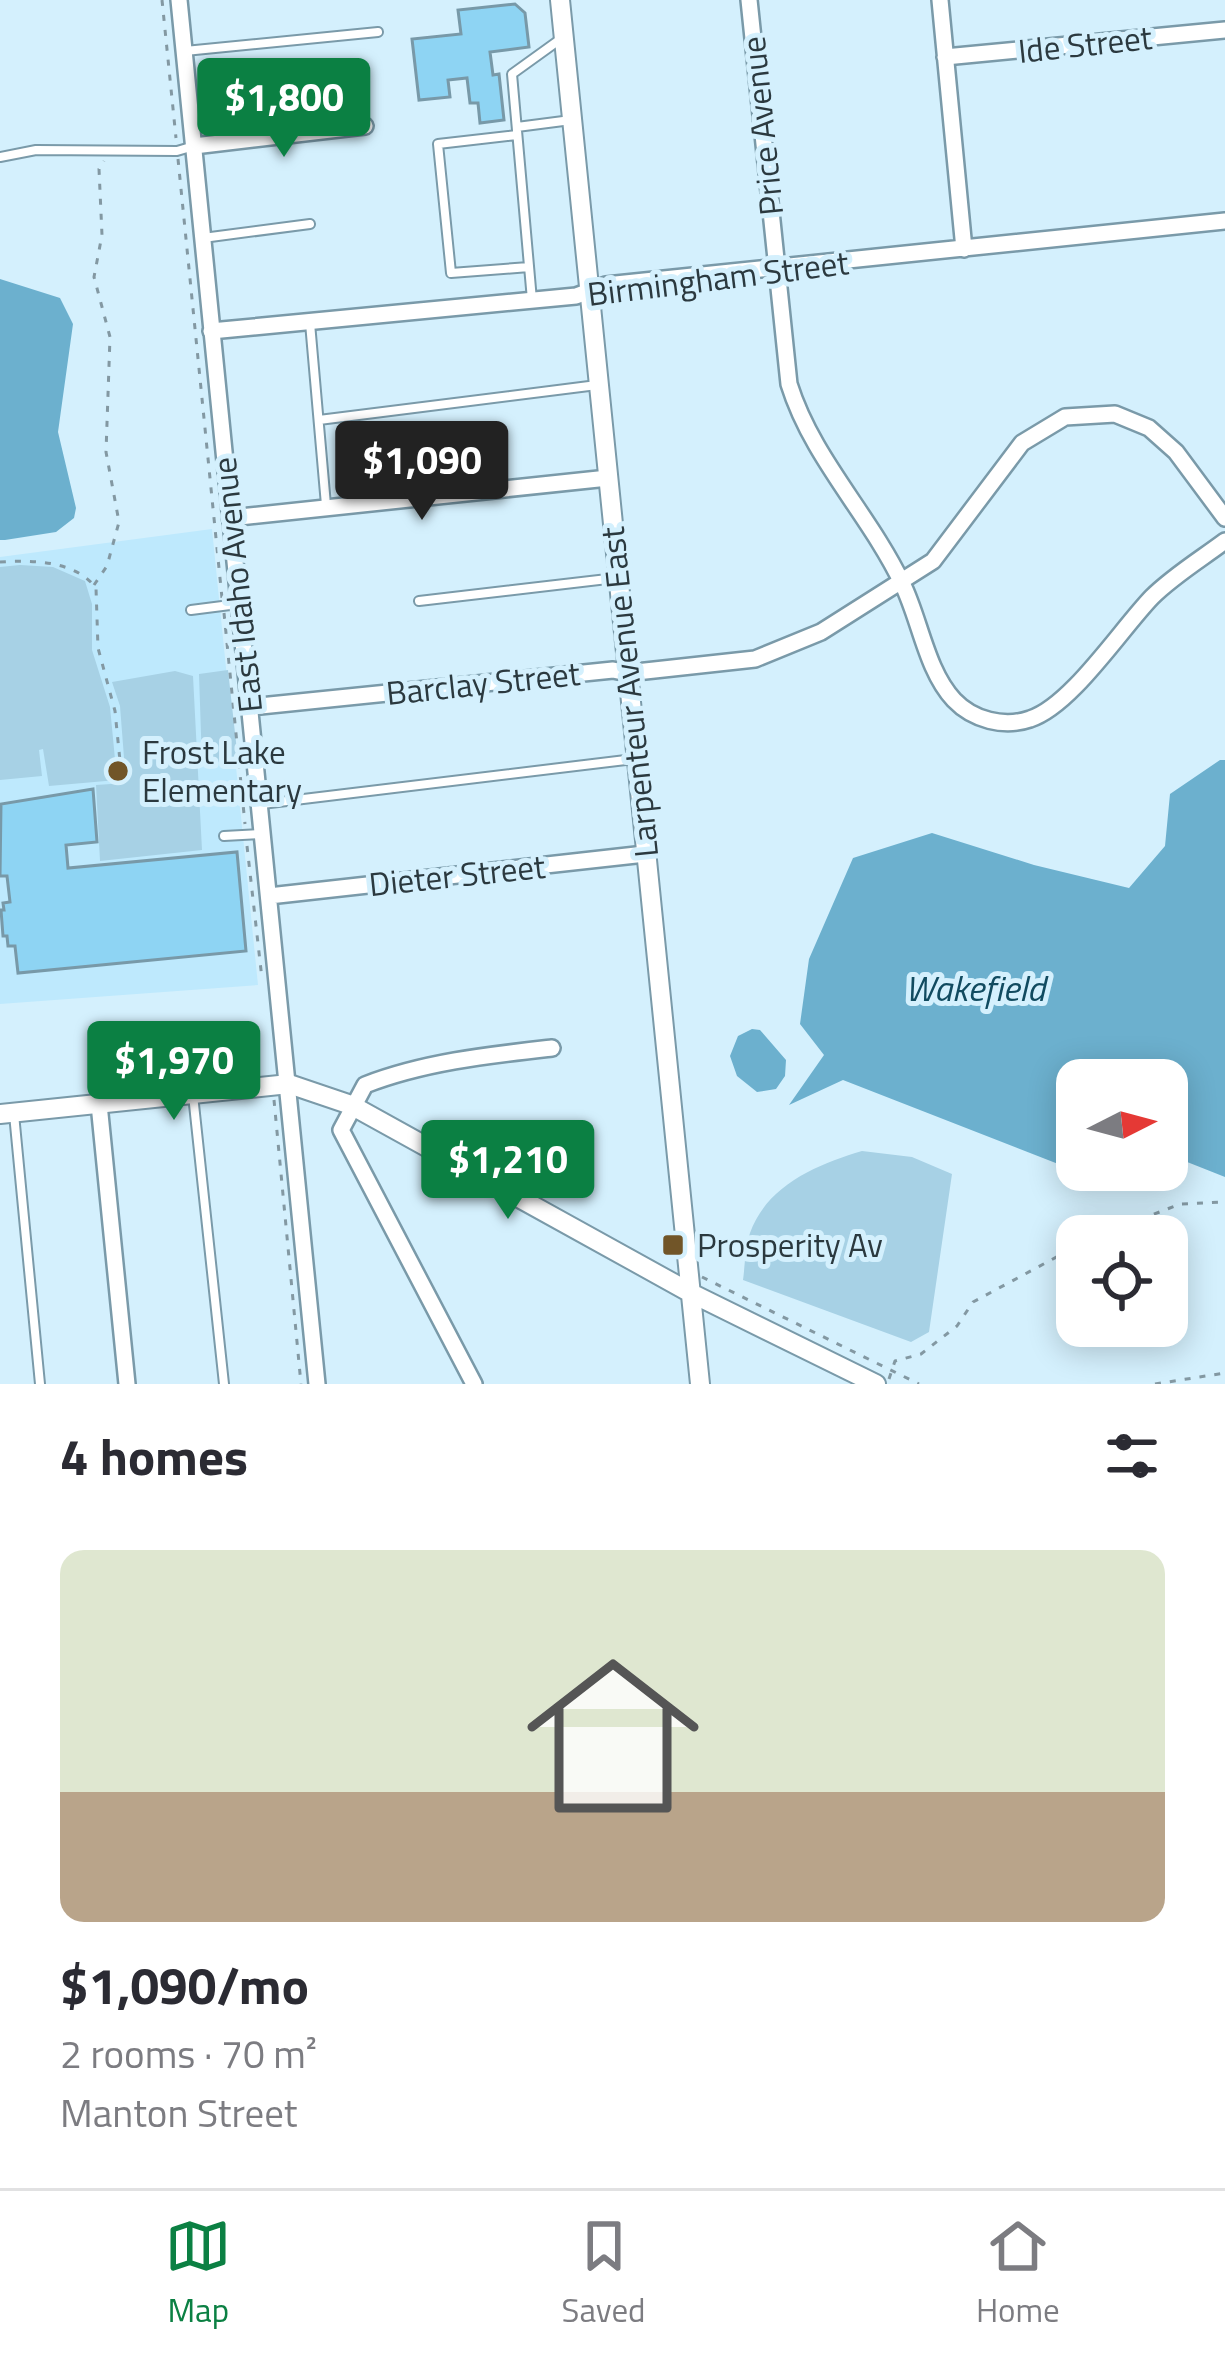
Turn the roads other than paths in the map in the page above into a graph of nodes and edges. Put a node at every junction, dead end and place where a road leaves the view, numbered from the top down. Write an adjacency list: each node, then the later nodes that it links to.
1 (179, 0): 8 (street, East Idaho Avenue)
2 (560, 0): 7 (street, Larpenteur Avenue East)
3 (749, 0): 20 (street, Price Avenue)
4 (940, 0): 9 (street)
5 (1225, 30): 9 (street, Ide Street)
6 (378, 32): 8 (lane)
7 (563, 37): 10 (street, Larpenteur Avenue East); 12 (lane)
8 (184, 51): 13 (street, East Idaho Avenue)
9 (945, 57): 18 (street)
10 (572, 120): 12 (lane); 21 (street, Larpenteur Avenue East)
11 (365, 126): 13 (street)
12 (517, 131): 19 (lane); 19 (lane)
13 (185, 148): 14 (lane); 17 (street, East Idaho Avenue)
14 (0, 157)
15 (1225, 221): 18 (street, Birmingham Street)
16 (310, 224): 17 (lane)
17 (202, 238): 24 (street, East Idaho Avenue)
18 (964, 249): 20 (street, Birmingham Street)
19 (530, 267): 22 (lane)
20 (776, 270): 21 (street, Birmingham Street); 33 (street, Price Avenue)
21 (590, 291): 22 (street, Birmingham Street); 25 (street, Larpenteur Avenue East)
22 (532, 300): 23 (street, Birmingham Street)
23 (310, 321): 24 (street, Birmingham Street); 26 (lane)
24 (212, 331): 29 (street, East Idaho Avenue)
25 (599, 384): 26 (lane); 27 (street, Larpenteur Avenue East)
26 (319, 420): 28 (lane)
27 (608, 478): 28 (street); 32 (street, Larpenteur Avenue East)
28 (326, 508): 29 (street)
29 (230, 518): 35 (street, East Idaho Avenue)
30 (1225, 518): 33 (street, Barclay Street)
31 (1225, 541): 33 (street, Price Avenue)
32 (617, 578): 34 (lane); 37 (street, Larpenteur Avenue East)
33 (902, 581): 37 (street, Barclay Street)
34 (419, 601)
35 (231, 606): 36 (lane); 38 (street, East Idaho Avenue)
36 (191, 610)
37 (627, 673): 38 (street, Barclay Street); 39 (street, Larpenteur Avenue East)
38 (250, 707): 40 (street, East Idaho Avenue)
39 (636, 759): 40 (lane); 43 (street, Larpenteur Avenue East)
40 (260, 804): 41 (street, East Idaho Avenue)
41 (255, 834): 42 (lane); 44 (street, East Idaho Avenue)
42 (224, 836)
43 (646, 854): 44 (street, Dieter Street); 51 (street, Larpenteur Avenue East)
44 (269, 896): 46 (street, East Idaho Avenue)
45 (552, 1048): 49 (street)
46 (289, 1084): 47 (street); 49 (street); 56 (street, East Idaho Avenue)
47 (193, 1094): 48 (street); 55 (lane)
48 (98, 1104): 50 (street); 54 (street)
49 (351, 1105): 51 (street); 57 (street)
50 (7, 1113): 53 (lane)
51 (691, 1293): 52 (street); 58 (street, Larpenteur Avenue East)
52 (883, 1378)
53 (40, 1384)
54 (127, 1384)
55 (224, 1384)
56 (317, 1384)
57 (475, 1384)
58 (700, 1384)

